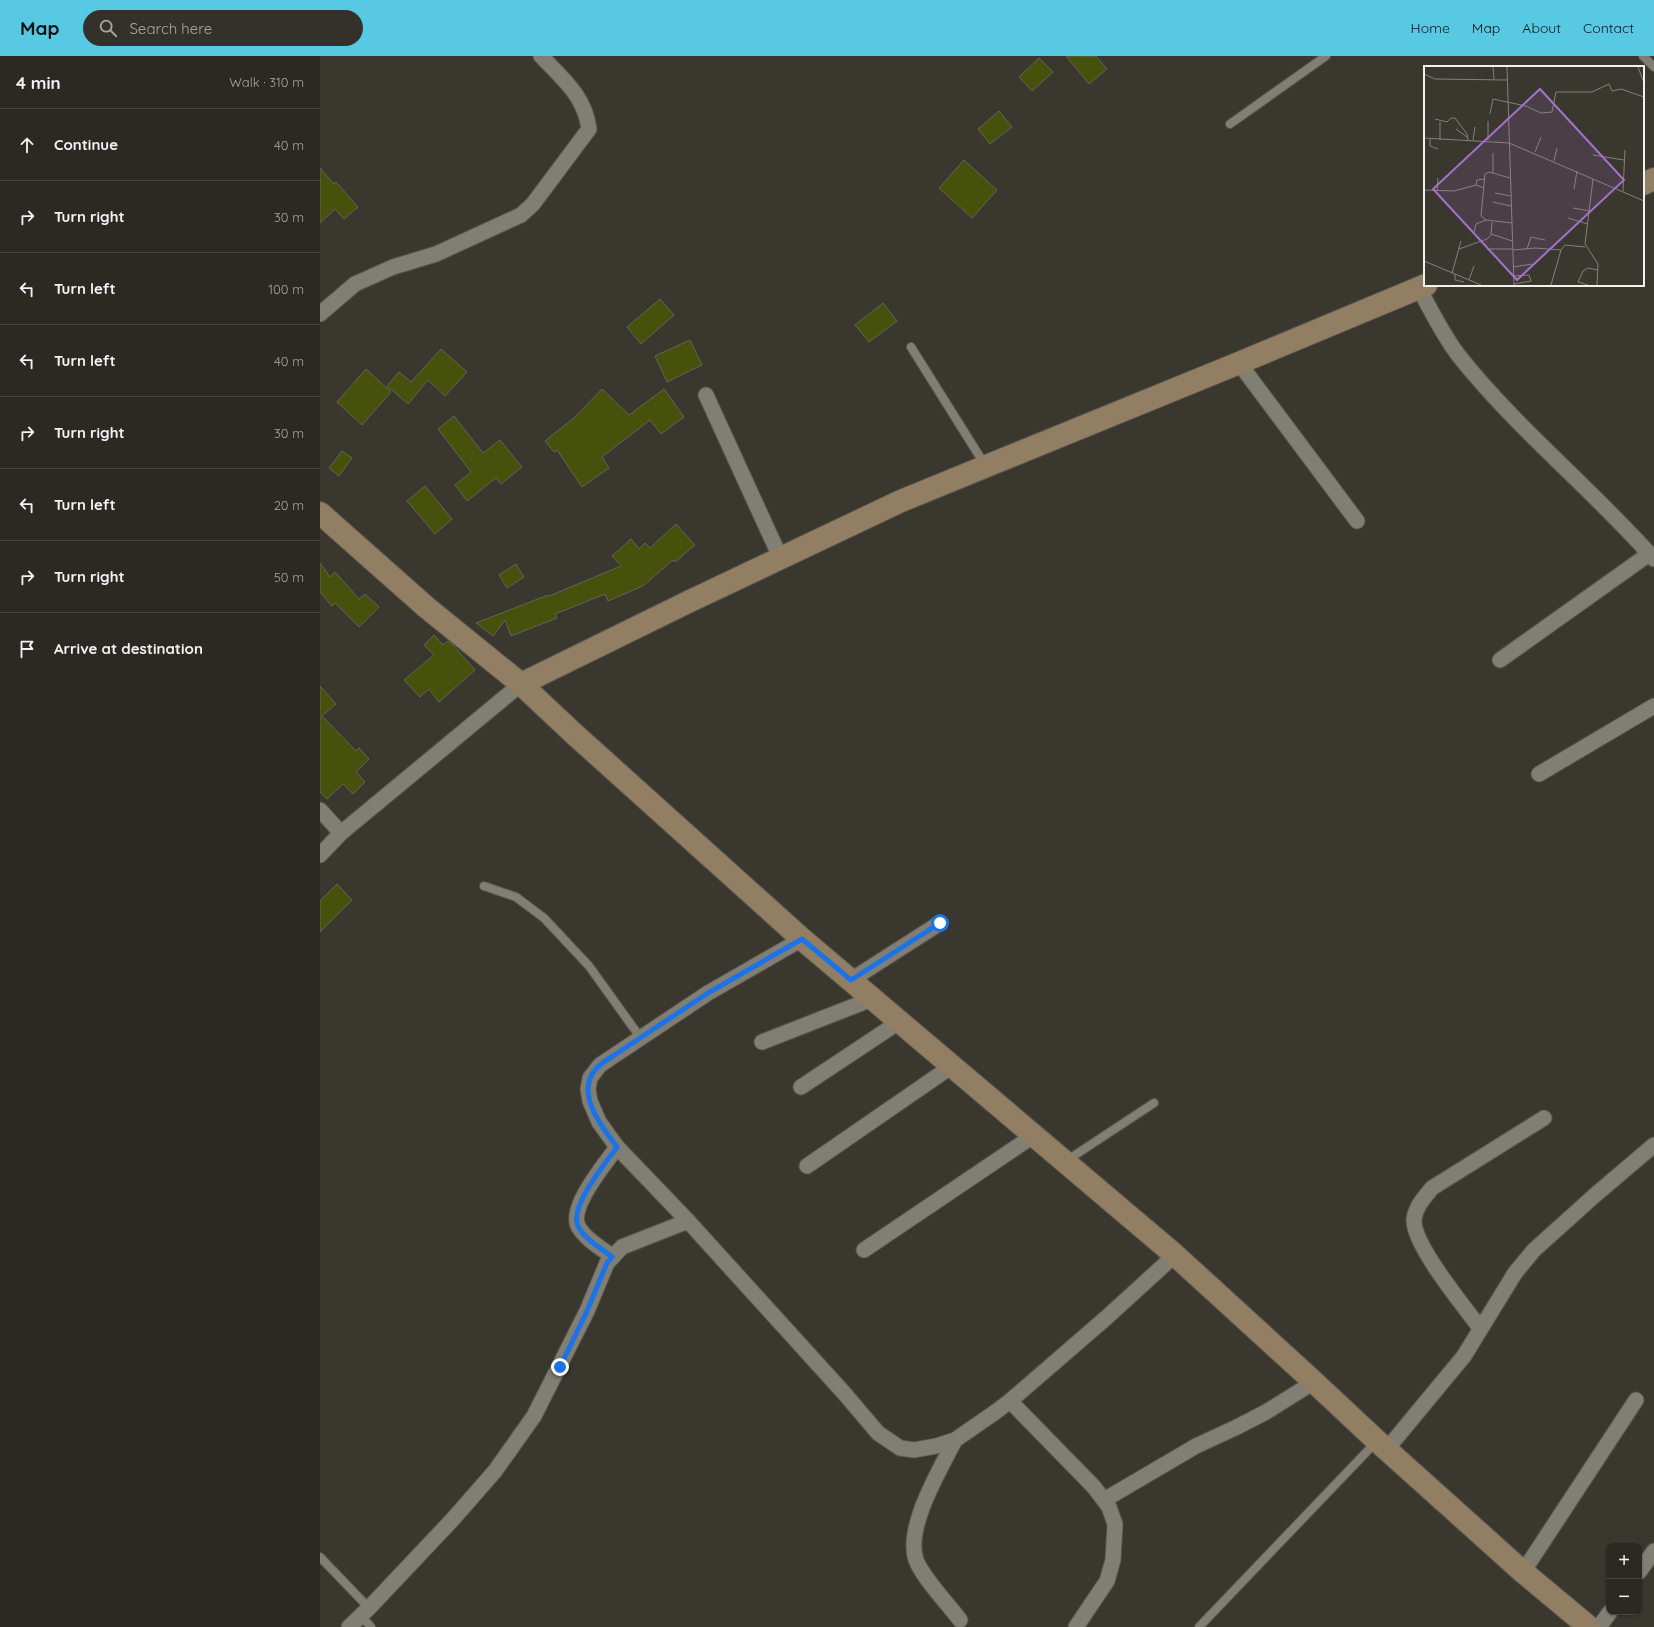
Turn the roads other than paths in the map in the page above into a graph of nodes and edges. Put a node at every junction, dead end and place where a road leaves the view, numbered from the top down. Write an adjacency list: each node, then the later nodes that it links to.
1 (541, 56): 9 (street)
2 (1326, 56): 5 (lane)
3 (1643, 56): 4 (lane)
4 (1654, 67)
5 (1230, 124)
6 (1654, 179): 7 (main road)
7 (1644, 184)
8 (1423, 287): 11 (main road); 16 (street)
9 (320, 314)
10 (911, 347): 13 (lane)
11 (1240, 363): 13 (main road); 15 (street)
12 (706, 395): 17 (street)
13 (986, 467): 17 (main road)
14 (320, 513): 19 (main road)
15 (1357, 521)
16 (1652, 557): 18 (street)
17 (780, 559): 19 (main road)
18 (1500, 660)
19 (521, 684): 23 (street); 27 (main road)
20 (1654, 706): 21 (street)
21 (1540, 774)
22 (320, 810): 23 (street)
23 (341, 833): 24 (street)
24 (320, 855)
25 (484, 886): 31 (lane)
26 (940, 923): 28 (street)
27 (802, 939): 28 (main road); 31 (street)
28 (851, 980): 29 (main road)
29 (872, 998): 30 (main road); 32 (street)
30 (899, 1022): 33 (main road); 34 (street)
31 (640, 1037): 39 (street)
32 (762, 1042)
33 (952, 1066): 37 (main road); 41 (street)
34 (801, 1086)
35 (1154, 1103): 40 (lane)
36 (1544, 1118): 46 (street)
37 (1033, 1136): 40 (main road); 43 (street)
38 (1654, 1145): 46 (street)
39 (617, 1147): 42 (street); 45 (street)
40 (1064, 1162): 44 (main road)
41 (807, 1166)
42 (688, 1221): 45 (street); 50 (street)
43 (864, 1250)
44 (1175, 1255): 47 (main road); 49 (street)
45 (612, 1257): 58 (street)
46 (1480, 1328): 51 (street)
47 (1314, 1382): 51 (main road); 52 (street)
48 (1636, 1400): 56 (street)
49 (1010, 1401): 50 (street); 52 (street)
50 (955, 1440): 59 (street)
51 (1382, 1445): 56 (main road); 62 (lane)
52 (1104, 1500): 61 (street)
53 (1654, 1551): 55 (street)
54 (320, 1557): 58 (lane)
55 (1642, 1568)
56 (1523, 1572): 63 (main road)
57 (1608, 1615): 64 (street)
58 (367, 1617): 60 (street)
59 (960, 1620)
60 (348, 1627)
61 (1076, 1627)
62 (1199, 1627)
63 (1589, 1627)
64 (1600, 1627)

